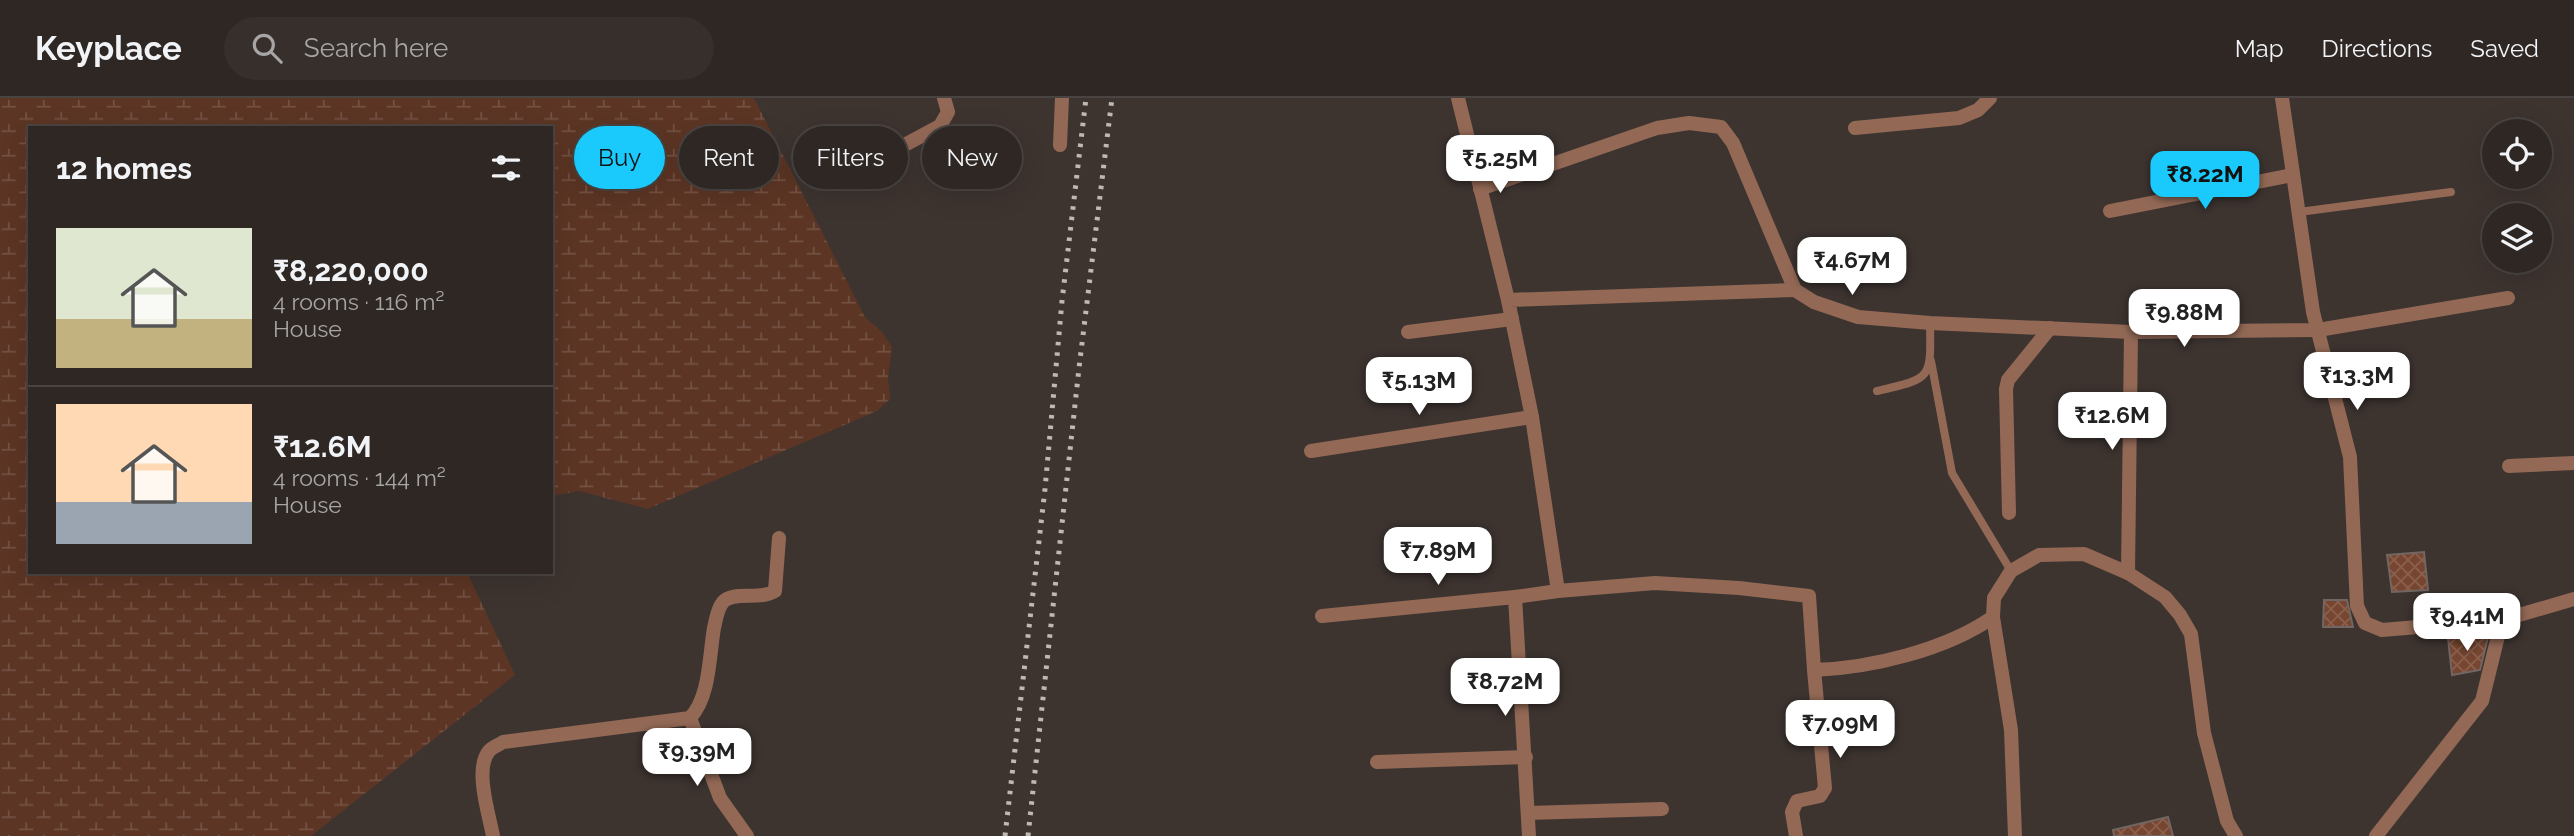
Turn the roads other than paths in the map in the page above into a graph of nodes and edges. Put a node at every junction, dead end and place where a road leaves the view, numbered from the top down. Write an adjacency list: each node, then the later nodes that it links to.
1 (944, 98): 7 (street)
2 (1062, 98): 8 (street)
3 (1458, 98): 10 (street)
4 (1990, 98): 6 (street)
5 (2282, 98): 9 (street)
6 (1855, 128)
7 (908, 143)
8 (1060, 145)
9 (2293, 175): 12 (street); 13 (street)
10 (1480, 189): 14 (street); 16 (street)
11 (2451, 192): 13 (lane)
12 (2110, 211)
13 (2299, 212): 20 (street)
14 (1795, 290): 16 (street); 18 (street)
15 (2508, 298): 20 (street)
16 (1508, 300): 17 (street)
17 (1512, 319): 21 (street); 25 (street)
18 (1930, 323): 19 (street); 23 (lane)
19 (2050, 328): 22 (street); 29 (street)
20 (2318, 330): 22 (street); 38 (street)
21 (1408, 332)
22 (2132, 332): 32 (street)
23 (1931, 361): 24 (lane); 31 (lane)
24 (1877, 391)
25 (1532, 417): 26 (street); 33 (street)
26 (1311, 451)
27 (2574, 463): 28 (street)
28 (2509, 466)
29 (2009, 513)
30 (779, 538): 40 (street)
31 (2011, 571): 32 (street); 37 (street)
32 (2128, 573): 50 (street)
33 (1558, 591): 34 (street); 39 (street)
34 (1515, 597): 36 (street); 41 (street)
35 (2574, 599): 38 (street)
36 (1322, 616)
37 (1993, 617): 39 (street); 49 (street)
38 (2502, 620): 51 (street)
39 (1814, 670): 48 (street)
40 (690, 718): 45 (street); 46 (street)
41 (1525, 757): 42 (street); 44 (street)
42 (1377, 762)
43 (1662, 809): 44 (street)
44 (1528, 813): 47 (street)
45 (493, 836)
46 (747, 836)
47 (1529, 836)
48 (1796, 836)
49 (2015, 836)
50 (2236, 836)
51 (2376, 836)

